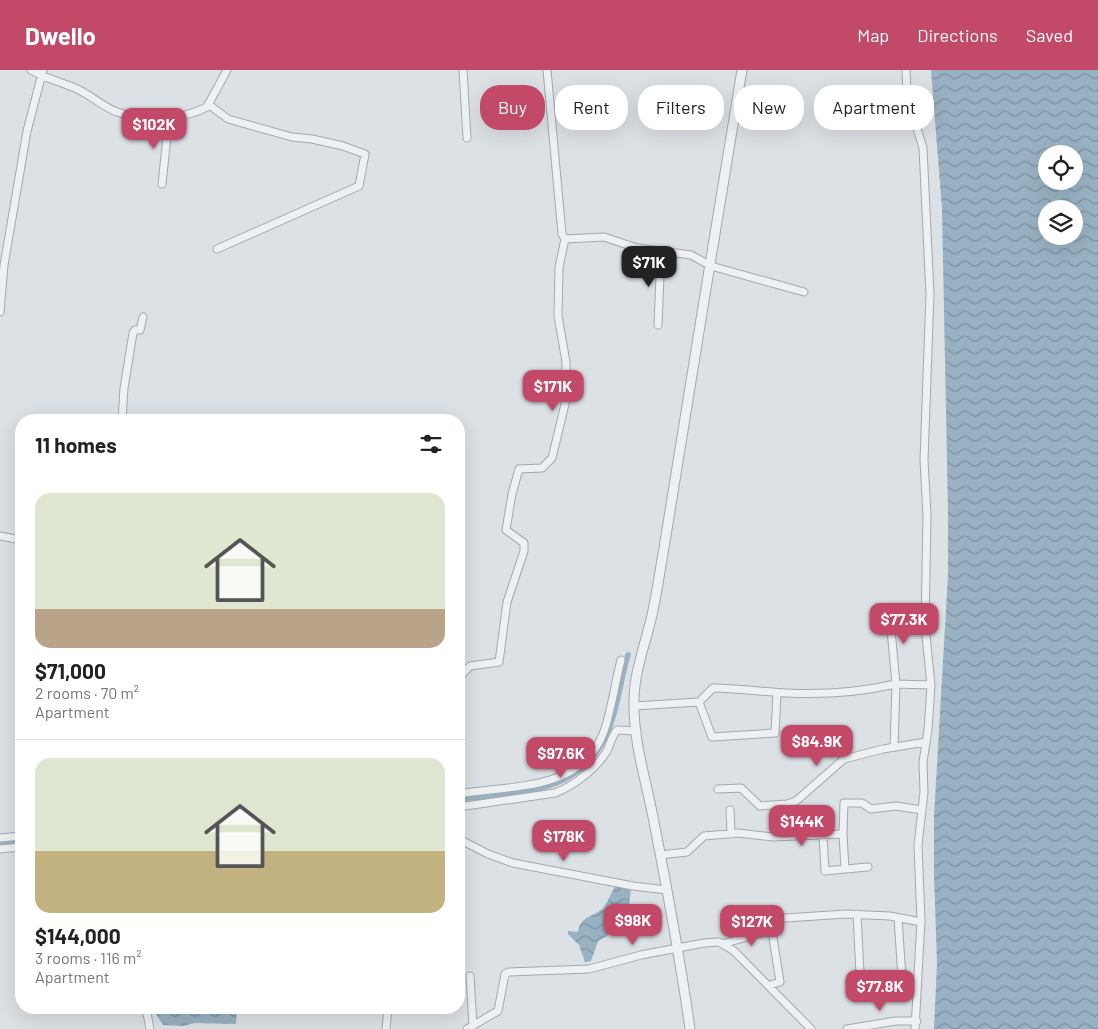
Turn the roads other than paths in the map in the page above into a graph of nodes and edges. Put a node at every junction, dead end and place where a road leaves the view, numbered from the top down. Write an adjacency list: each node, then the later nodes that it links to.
1 (31, 70): 7 (street)
2 (227, 70): 8 (street)
3 (463, 70): 10 (street)
4 (546, 70): 12 (street)
5 (742, 70): 15 (street)
6 (906, 70): 27 (street)
7 (41, 73): 9 (street); 17 (street)
8 (208, 104): 9 (street); 13 (street)
9 (169, 118): 11 (street)
10 (467, 138)
11 (162, 184)
12 (565, 239): 14 (street); 25 (street)
13 (217, 249)
14 (661, 251): 15 (street); 19 (street)
15 (710, 266): 16 (street); 30 (street)
16 (804, 292)
17 (0, 312)
18 (142, 317): 20 (street)
19 (658, 325)
20 (122, 414)
21 (0, 536): 22 (street)
22 (15, 539)
23 (889, 608): 26 (street)
24 (621, 660): 35 (street)
25 (465, 671)
26 (896, 684): 27 (street); 28 (street); 33 (street)
27 (931, 685): 32 (street)
28 (777, 692): 29 (street); 29 (street)
29 (699, 702): 30 (street)
30 (634, 706): 31 (street)
31 (637, 731): 35 (street); 48 (street)
32 (926, 742): 33 (street); 39 (street)
33 (894, 747): 34 (street)
34 (718, 789)
35 (519, 791): 36 (street); 37 (street)
36 (465, 794)
37 (465, 804)
38 (730, 810): 40 (street)
39 (922, 810): 41 (street); 55 (street)
40 (731, 834): 42 (street); 48 (street)
41 (843, 834): 42 (street); 50 (street)
42 (823, 835): 50 (street)
43 (15, 837): 44 (street)
44 (0, 838)
45 (465, 842): 51 (street)
46 (15, 848): 47 (street)
47 (0, 849)
48 (660, 855): 51 (street)
49 (868, 867): 50 (street)
50 (845, 869)
51 (667, 890): 57 (street)
52 (857, 914): 53 (street); 54 (street); 58 (street)
53 (898, 918): 55 (street); 60 (street)
54 (771, 922): 56 (street); 61 (street)
55 (921, 922): 64 (street)
56 (722, 944): 57 (street); 61 (street)
57 (679, 947): 65 (street); 68 (street)
58 (860, 974)
59 (470, 976): 65 (street)
60 (902, 978)
61 (770, 985): 69 (street)
62 (147, 1014): 66 (street)
63 (387, 1014): 67 (street)
64 (916, 1025): 70 (street)
65 (470, 1028)
66 (150, 1029)
67 (386, 1029)
68 (690, 1029)
69 (812, 1029)
70 (847, 1029)

